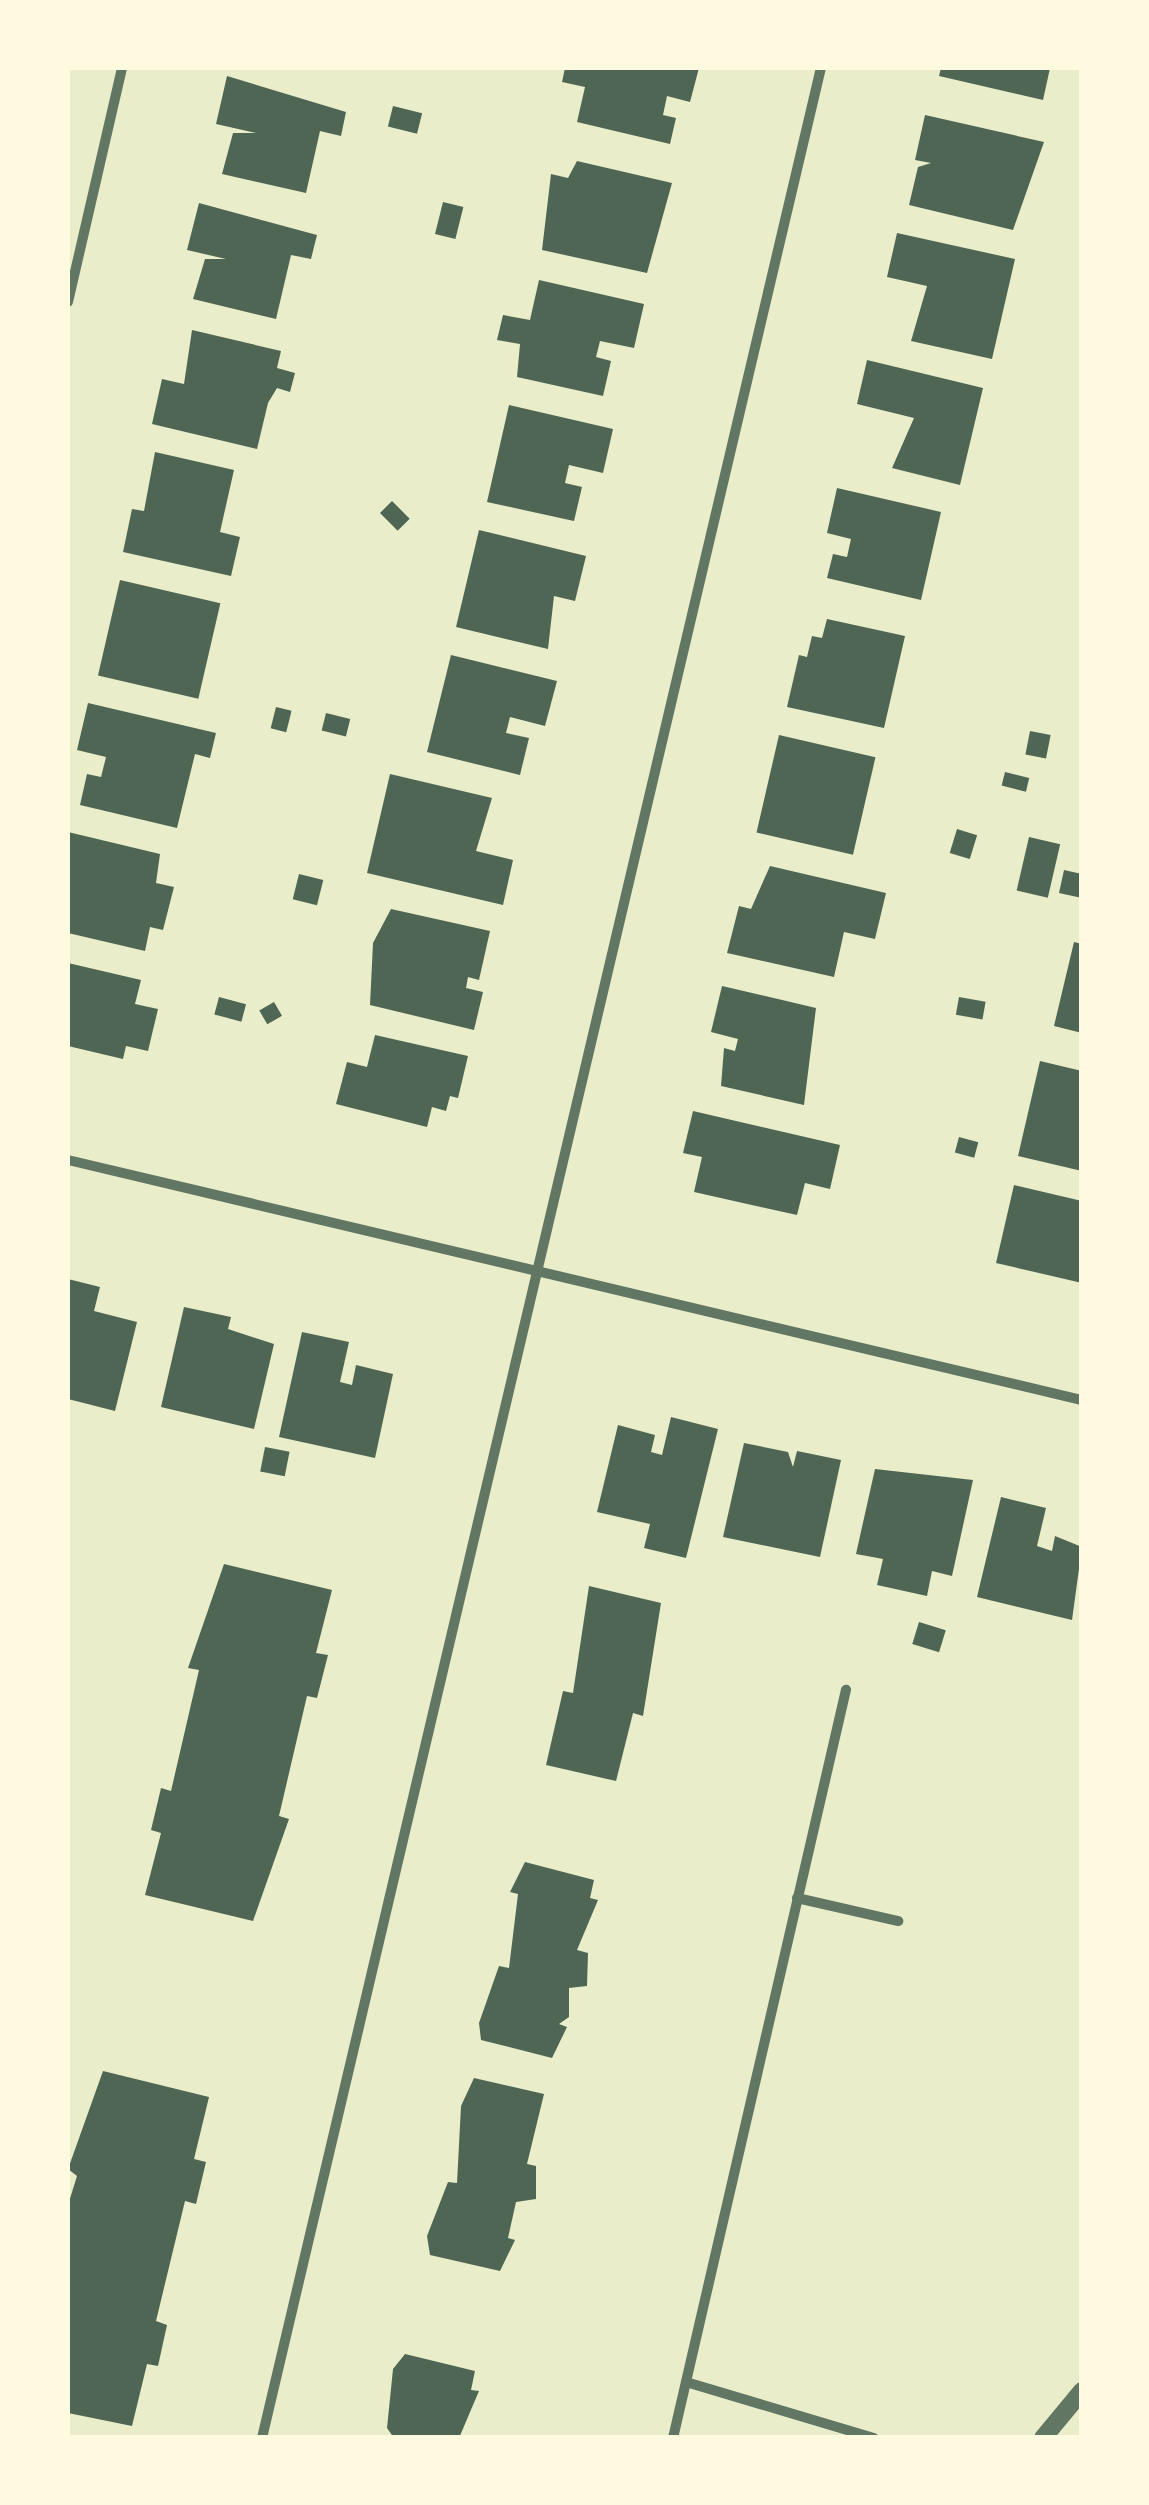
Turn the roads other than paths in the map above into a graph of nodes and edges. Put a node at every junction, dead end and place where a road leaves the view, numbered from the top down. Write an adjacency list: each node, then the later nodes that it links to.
1 (122, 68): 3 (street)
2 (821, 68): 5 (street)
3 (68, 302)
4 (68, 1160): 5 (street)
5 (540, 1271): 6 (street); 12 (street)
6 (1082, 1400)
7 (846, 1690): 8 (street)
8 (797, 1898): 9 (street); 10 (street)
9 (898, 1920)
10 (686, 2382): 13 (street); 14 (street)
11 (1082, 2391): 15 (street)
12 (262, 2438)
13 (673, 2438)
14 (874, 2438)
15 (1044, 2438)

